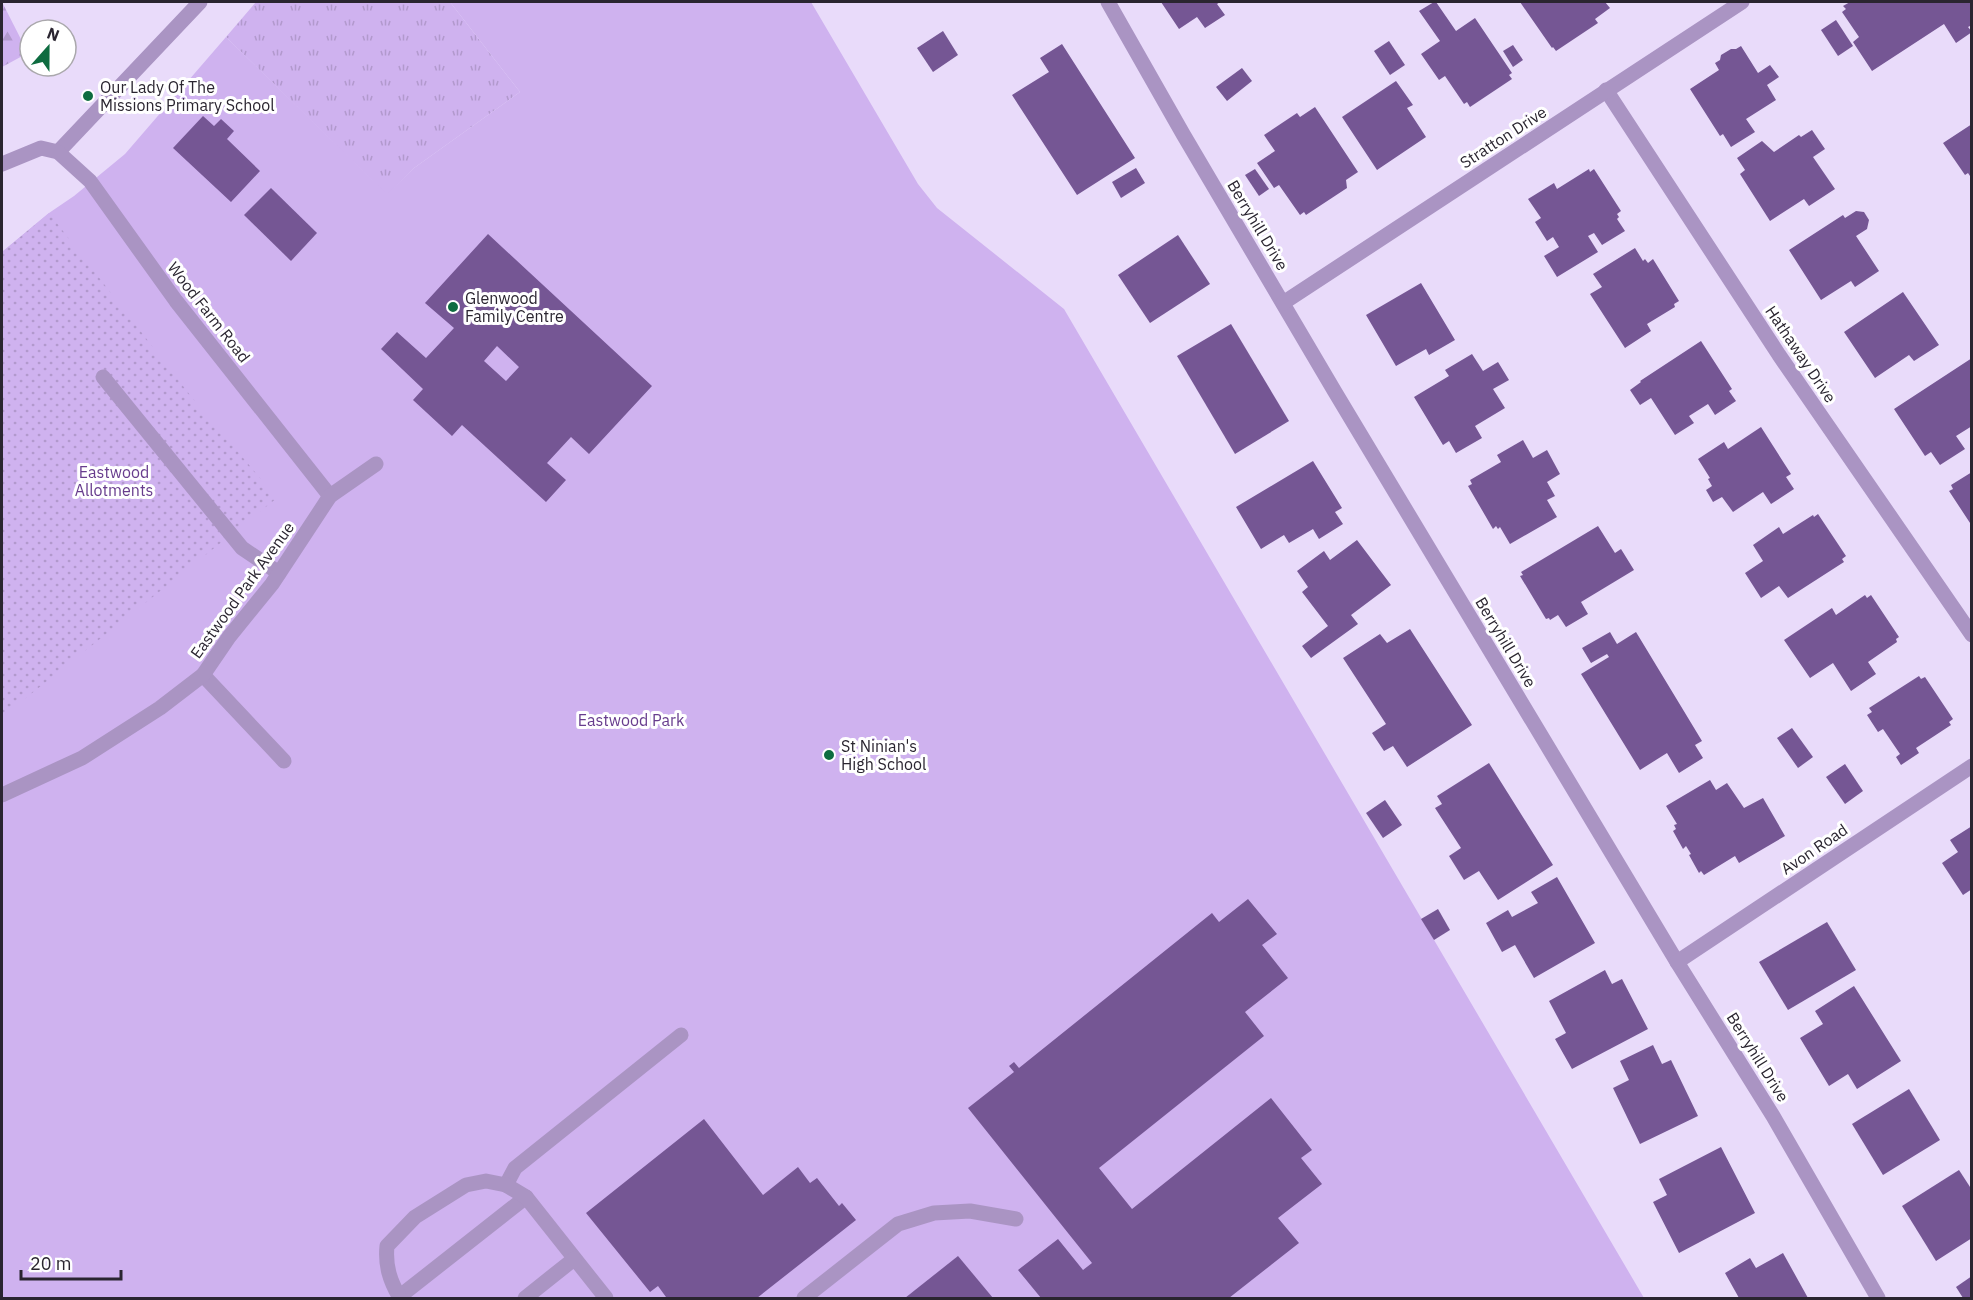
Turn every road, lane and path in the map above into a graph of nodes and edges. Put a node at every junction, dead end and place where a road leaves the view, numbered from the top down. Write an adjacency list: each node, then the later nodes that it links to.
1 (200, 2): 5 (street)
2 (1108, 2): 7 (street, Berryhill Drive)
3 (1742, 2): 4 (street, Stratton Drive)
4 (1606, 90): 7 (street, Stratton Drive); 12 (street, Hathaway Drive)
5 (58, 152): 6 (street); 10 (street, Wood Farm Road)
6 (2, 164)
7 (1283, 303): 17 (street, Berryhill Drive)
8 (103, 377): 11 (street)
9 (376, 464): 10 (street, Eastwood Park Avenue)
10 (330, 496): 11 (street, Eastwood Park Avenue)
11 (279, 573): 13 (street, Eastwood Park Avenue)
12 (1971, 635)
13 (203, 675): 14 (street); 16 (street, Eastwood Park Avenue)
14 (284, 761)
15 (1971, 766): 17 (street, Avon Road)
16 (2, 795)
17 (1677, 962): 27 (street, Berryhill Drive)
18 (681, 1035): 19 (street)
19 (506, 1185): 20 (street); 23 (street)
20 (526, 1197): 22 (street); 23 (street)
21 (1016, 1219): 26 (street)
22 (574, 1259): 24 (street); 25 (street)
23 (400, 1298)
24 (525, 1299)
25 (606, 1299)
26 (804, 1299)
27 (1878, 1299)

